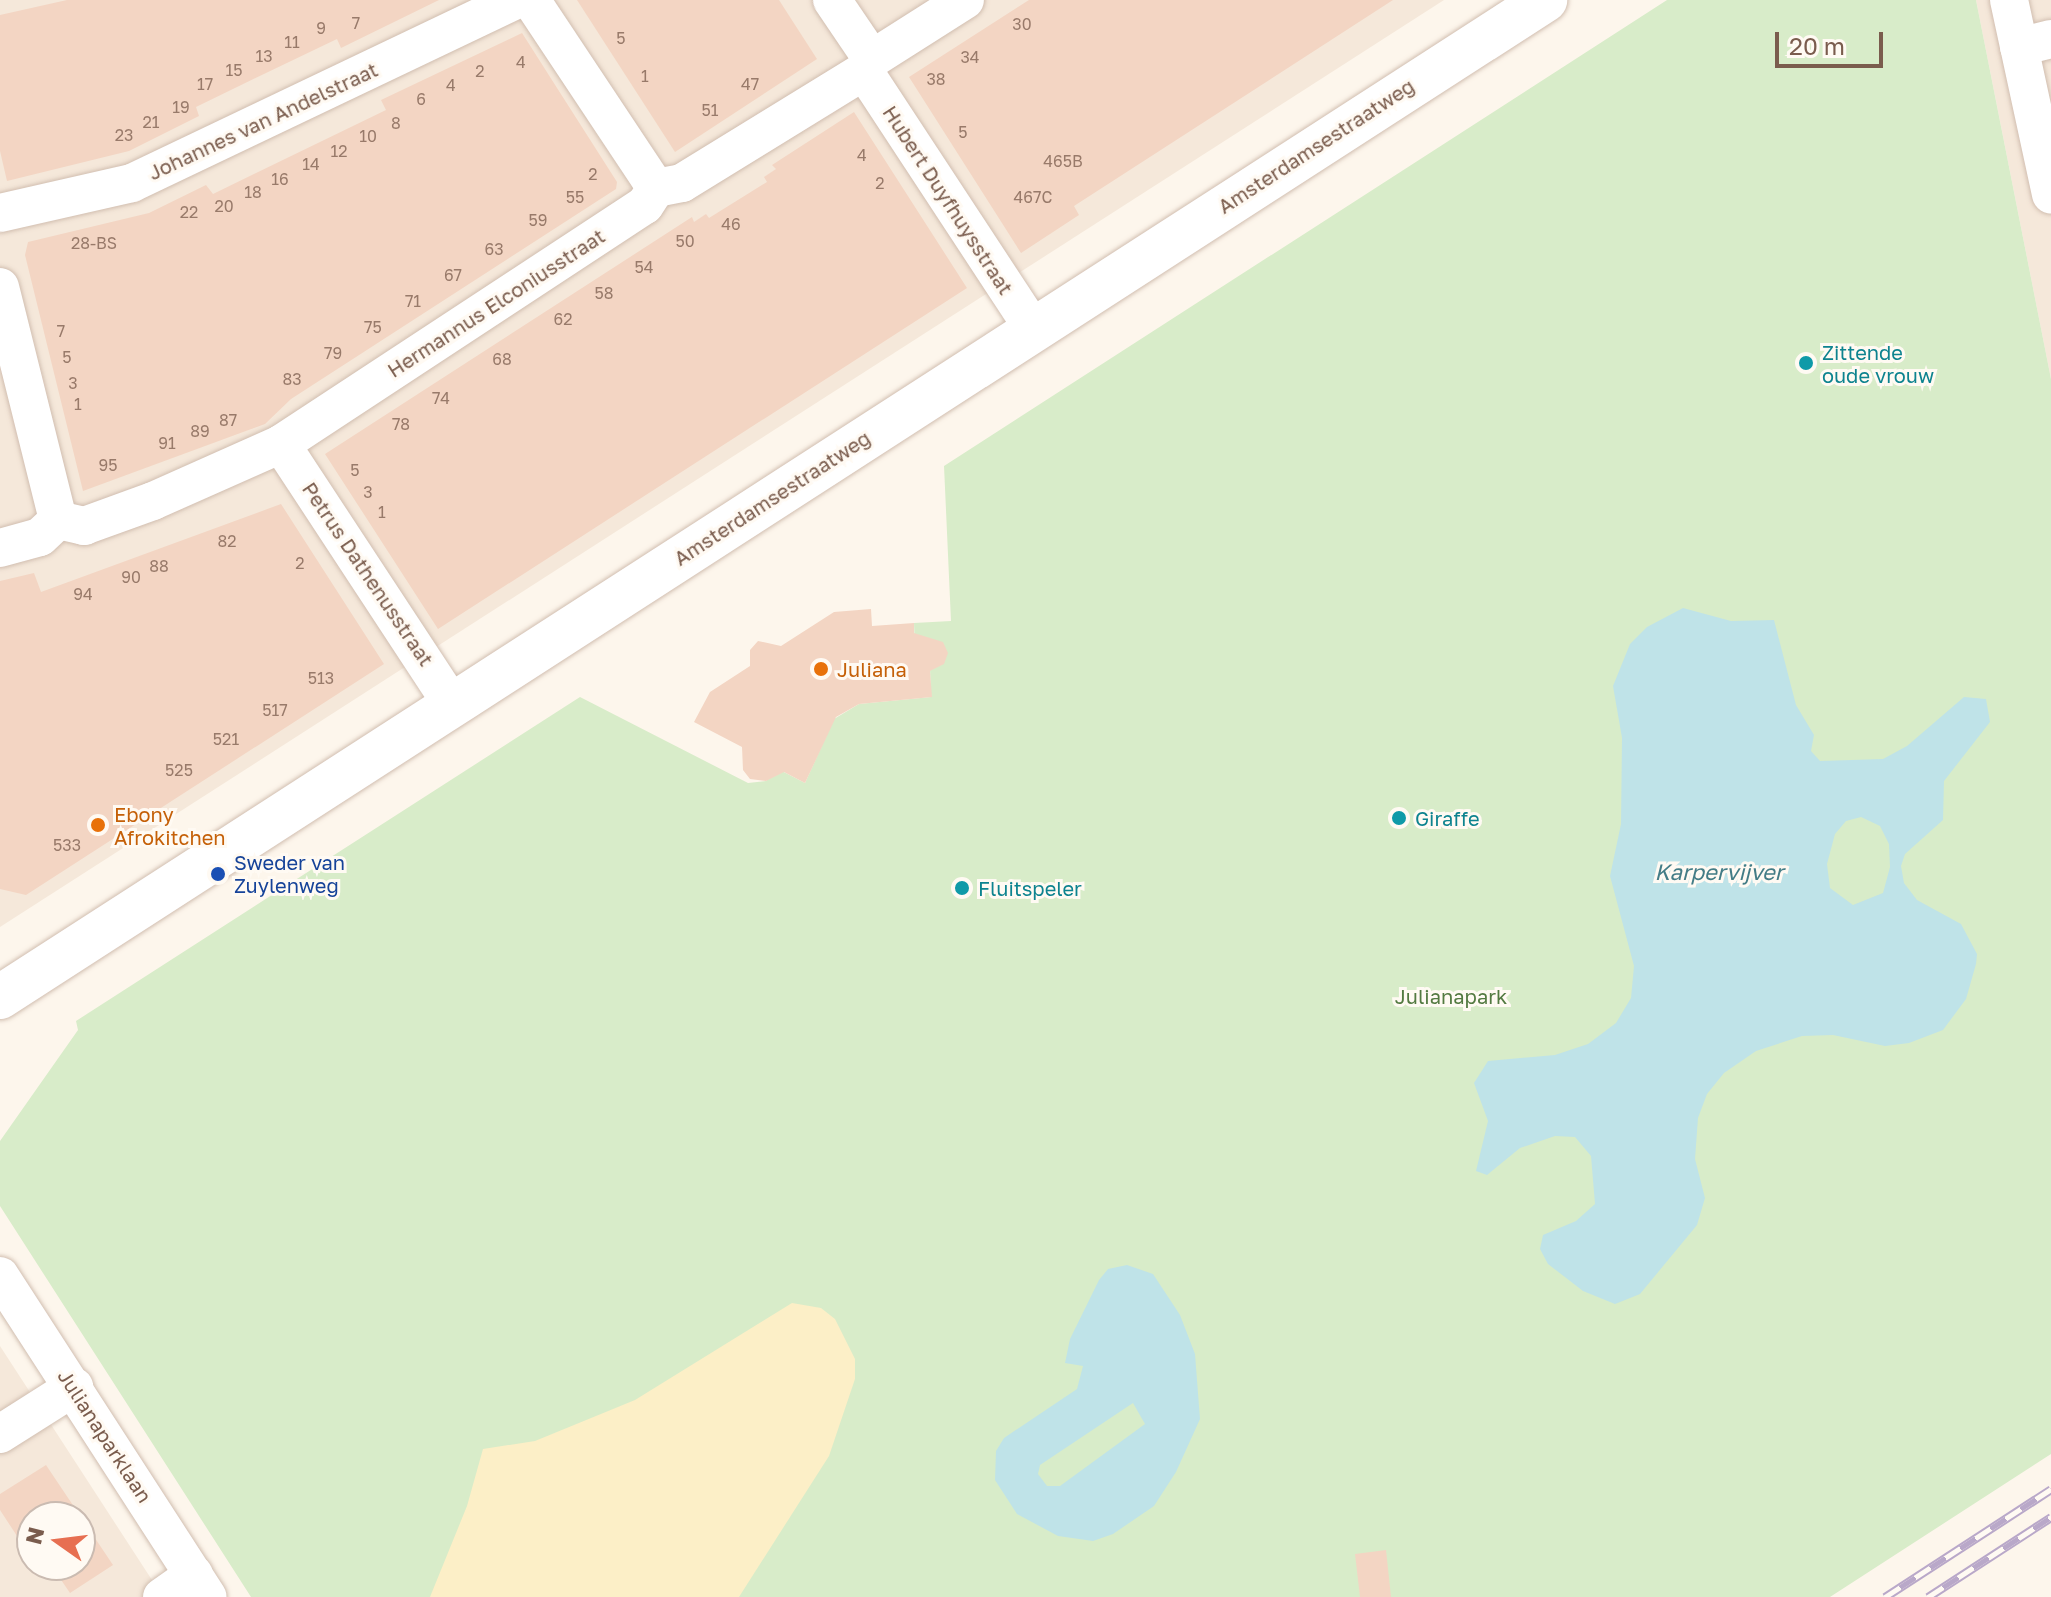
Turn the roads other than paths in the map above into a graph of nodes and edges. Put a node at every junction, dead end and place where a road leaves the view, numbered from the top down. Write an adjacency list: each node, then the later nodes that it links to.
1 (516, 0): 11 (street, Johannes van Andelstraat)
2 (531, 0): 9 (street)
3 (832, 0): 8 (street, Hubert Duyfhuysstraat)
4 (965, 0): 8 (street, Hermannus Elconiusstraat)
5 (1545, 0): 13 (main road, Amsterdamsestraatweg)
6 (2009, 0): 7 (street)
7 (2035, 43): 10 (street)
8 (868, 65): 9 (street, Hermannus Elconiusstraat); 13 (street, Hubert Duyfhuysstraat)
9 (656, 188): 14 (street, Hermannus Elconiusstraat)
10 (2051, 195)
11 (0, 213)
12 (0, 287): 15 (street)
13 (1033, 328): 17 (main road, Amsterdamsestraatweg)
14 (281, 444): 15 (street, Hermannus Elconiusstraat); 17 (street, Petrus Dathenusstraat)
15 (58, 520): 16 (street)
16 (0, 548)
17 (453, 706): 18 (main road, Amsterdamsestraatweg)
18 (0, 997)
19 (0, 1276): 20 (street, Julianaparklaan)
20 (74, 1387): 21 (street); 22 (street, Julianaparklaan)
21 (0, 1434)
22 (201, 1586): 23 (street)
23 (162, 1597)

